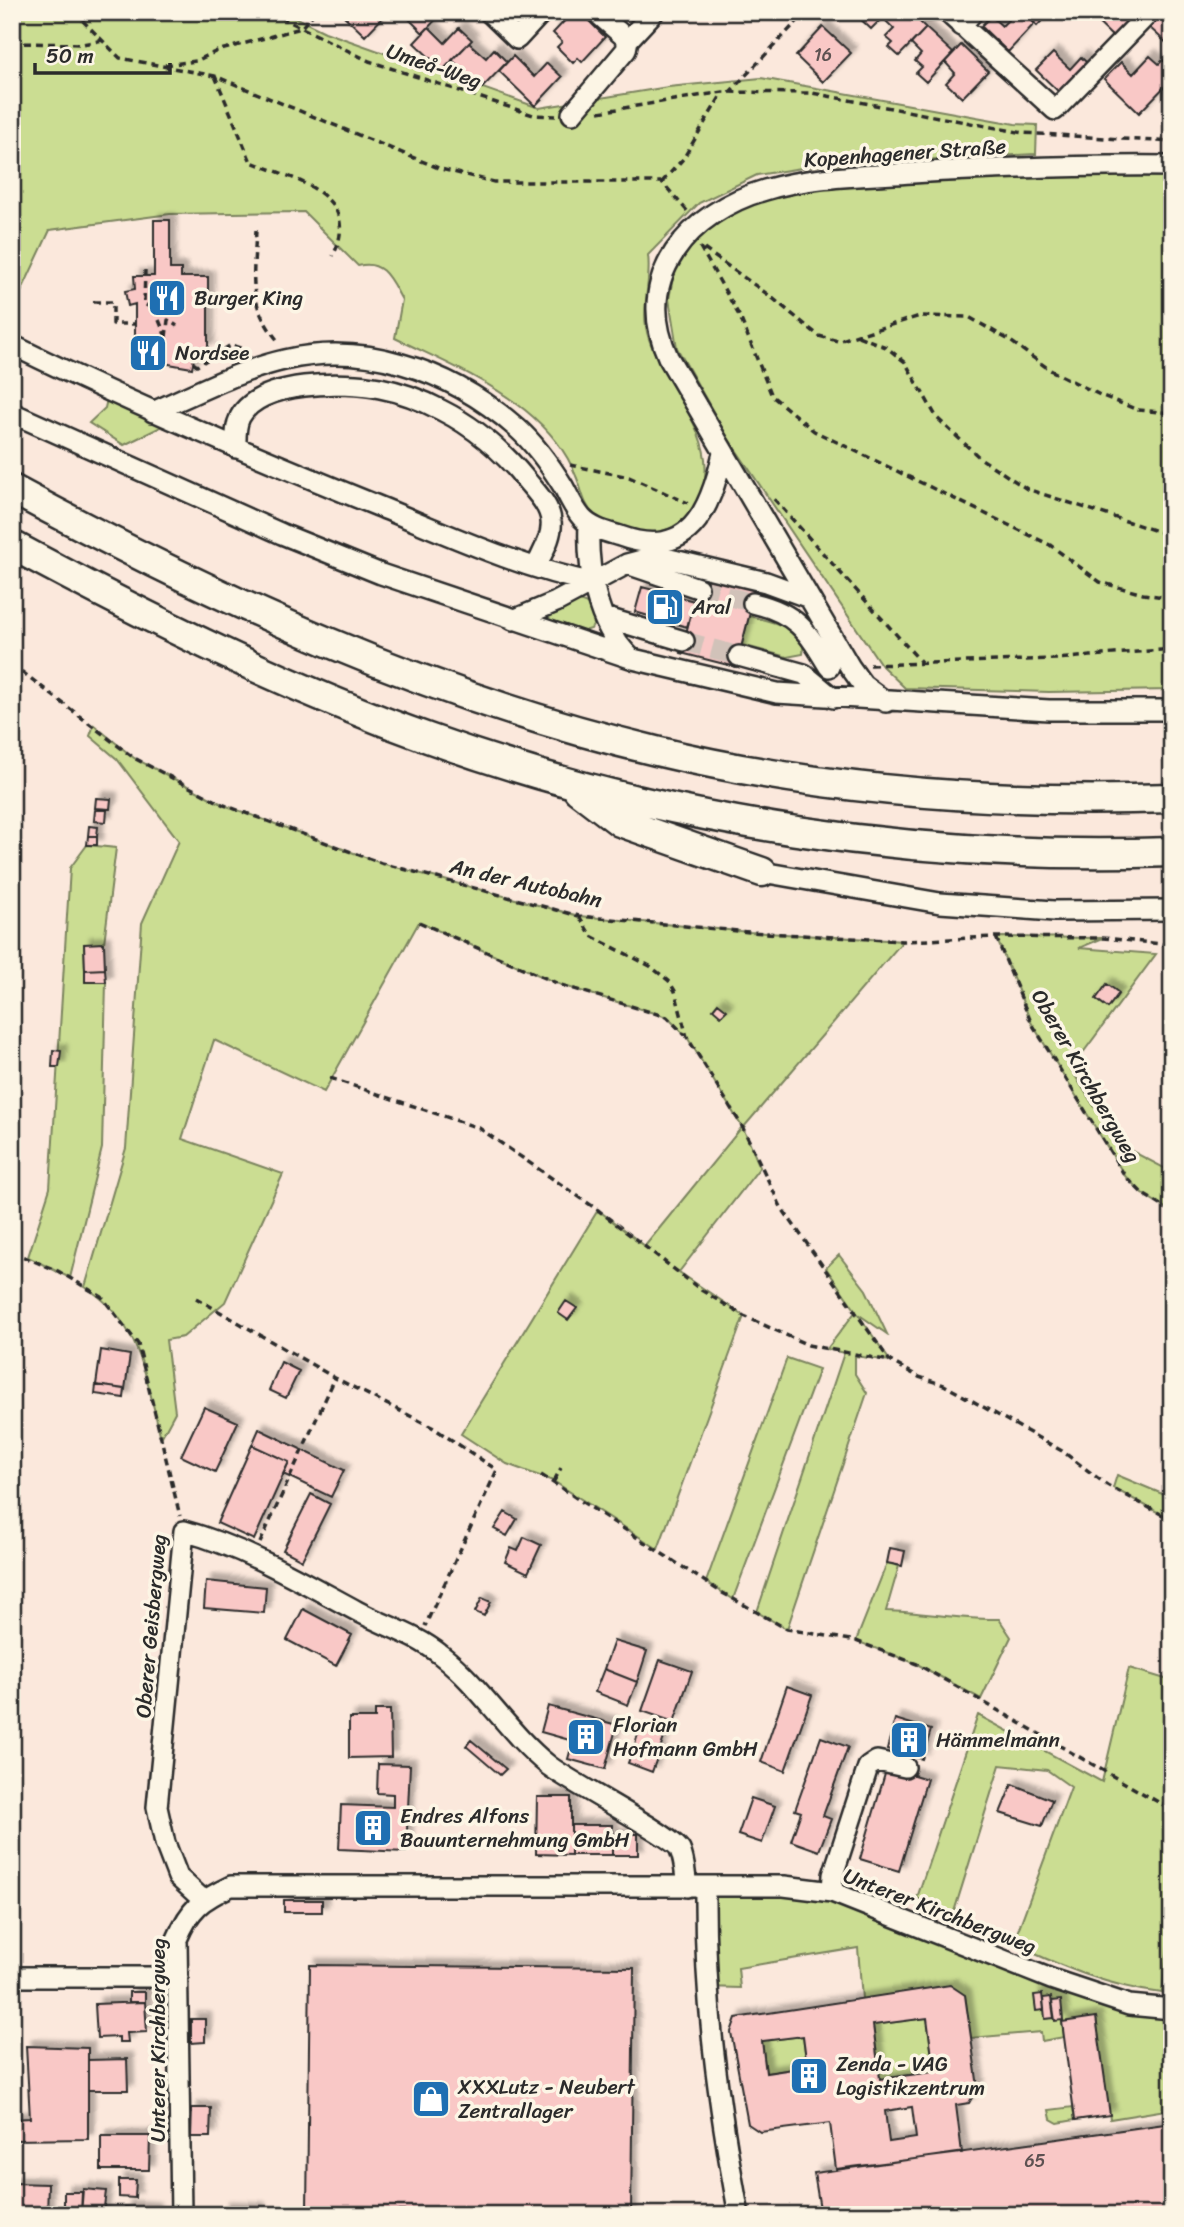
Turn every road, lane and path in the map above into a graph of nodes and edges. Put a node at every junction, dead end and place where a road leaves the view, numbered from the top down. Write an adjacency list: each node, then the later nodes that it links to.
1 (74, 12): 12 (path)
2 (270, 12): 11 (path, Umeå-Weg)
3 (315, 12): 11 (path)
4 (489, 12): 5 (street)
5 (542, 12)
6 (596, 12): 13 (street)
7 (654, 12): 13 (street)
8 (806, 12): 18 (path)
9 (1150, 12): 10 (street)
10 (960, 17)
11 (301, 28): 15 (path); 19 (path, Umeå-Weg)
12 (103, 40): 14 (path); 15 (path)
13 (628, 40): 19 (street)
14 (12, 43)
15 (159, 66): 16 (path)
16 (215, 76): 22 (path); 26 (path)
17 (723, 92): 18 (path, Umeå-Weg); 19 (path, Umeå-Weg); 22 (path)
18 (729, 93): 20 (path, Umeå-Weg)
19 (563, 115)
20 (1172, 142)
21 (1172, 166): 23 (street, Kopenhagener Straße)
22 (663, 182): 23 (path)
23 (698, 225): 25 (path); 42 (street, Kopenhagener Straße)
24 (256, 230): 35 (path)
25 (700, 247): 33 (path); 57 (path)
26 (334, 256)
27 (145, 270): 29 (path)
28 (93, 302): 31 (path)
29 (160, 312)
30 (159, 320): 32 (path)
31 (135, 324)
32 (177, 326)
33 (856, 336): 40 (path); 49 (path)
34 (12, 345): 38 (street)
35 (292, 358): 37 (street); 43 (street)
36 (193, 363): 37 (path)
37 (263, 365): 38 (street)
38 (153, 412): 41 (street)
39 (12, 413): 60 (street)
40 (1172, 413)
41 (236, 448): 46 (street); 53 (street)
42 (723, 453): 45 (street, Kopenhagener Straße); 47 (street)
43 (550, 466): 47 (path); 48 (street)
44 (12, 489): 74 (highway)
45 (751, 501): 56 (street, Kopenhagener Straße); 65 (path)
46 (548, 509): 48 (street); 53 (street)
47 (705, 510): 51 (street)
48 (589, 524): 51 (street); 54 (street)
49 (1172, 536)
50 (12, 545): 73 (highway)
51 (667, 549): 52 (street); 56 (street)
52 (627, 564): 54 (street); 55 (street)
53 (537, 567): 54 (street)
54 (594, 583): 59 (street); 60 (street)
55 (698, 588)
56 (807, 597): 68 (street, Kopenhagener Straße)
57 (1172, 598)
58 (753, 603): 67 (street)
59 (604, 618): 61 (street); 64 (street)
60 (513, 620): 64 (street)
61 (684, 641)
62 (1172, 649): 65 (path)
63 (739, 656): 69 (street)
64 (633, 659): 70 (street)
65 (921, 662): 68 (path)
66 (12, 664): 78 (path, An der Autobahn)
67 (829, 667): 68 (street); 69 (street)
68 (850, 667): 71 (street, Kopenhagener Straße)
69 (792, 669): 70 (street)
70 (833, 698): 71 (street)
71 (886, 702): 72 (street)
72 (1172, 710)
73 (567, 782): 75 (highway); 76 (highway)
74 (1172, 798)
75 (1172, 852)
76 (762, 872): 77 (street)
77 (1172, 910)
78 (579, 916): 80 (path, An der Autobahn); 82 (path)
79 (419, 922): 82 (path)
80 (996, 937): 81 (path, An der Autobahn); 84 (path, Oberer Kirchbergweg)
81 (1172, 945)
82 (687, 1037): 87 (path)
83 (330, 1078): 87 (path)
84 (1172, 1212)
85 (13, 1251): 93 (path, Oberer Geisbergweg)
86 (196, 1298): 88 (path)
87 (890, 1360): 92 (path)
88 (334, 1378): 94 (path); 95 (path)
89 (561, 1468): 91 (path)
90 (541, 1475): 91 (path)
91 (554, 1481): 97 (path)
92 (1172, 1520)
93 (184, 1531): 94 (street); 100 (street, Oberer Geisbergweg)
94 (253, 1557): 95 (street)
95 (418, 1641): 98 (street)
96 (905, 1767): 99 (street)
97 (1172, 1810)
98 (696, 1887): 99 (street, Unterer Kirchbergweg); 100 (street, Unterer Kirchbergweg); 105 (street)
99 (832, 1892): 103 (street, Unterer Kirchbergweg)
100 (202, 1899): 102 (street, Unterer Kirchbergweg)
101 (12, 1977): 102 (street)
102 (178, 1977): 104 (street, Unterer Kirchbergweg)
103 (1172, 2010)
104 (181, 2215)
105 (739, 2215)

